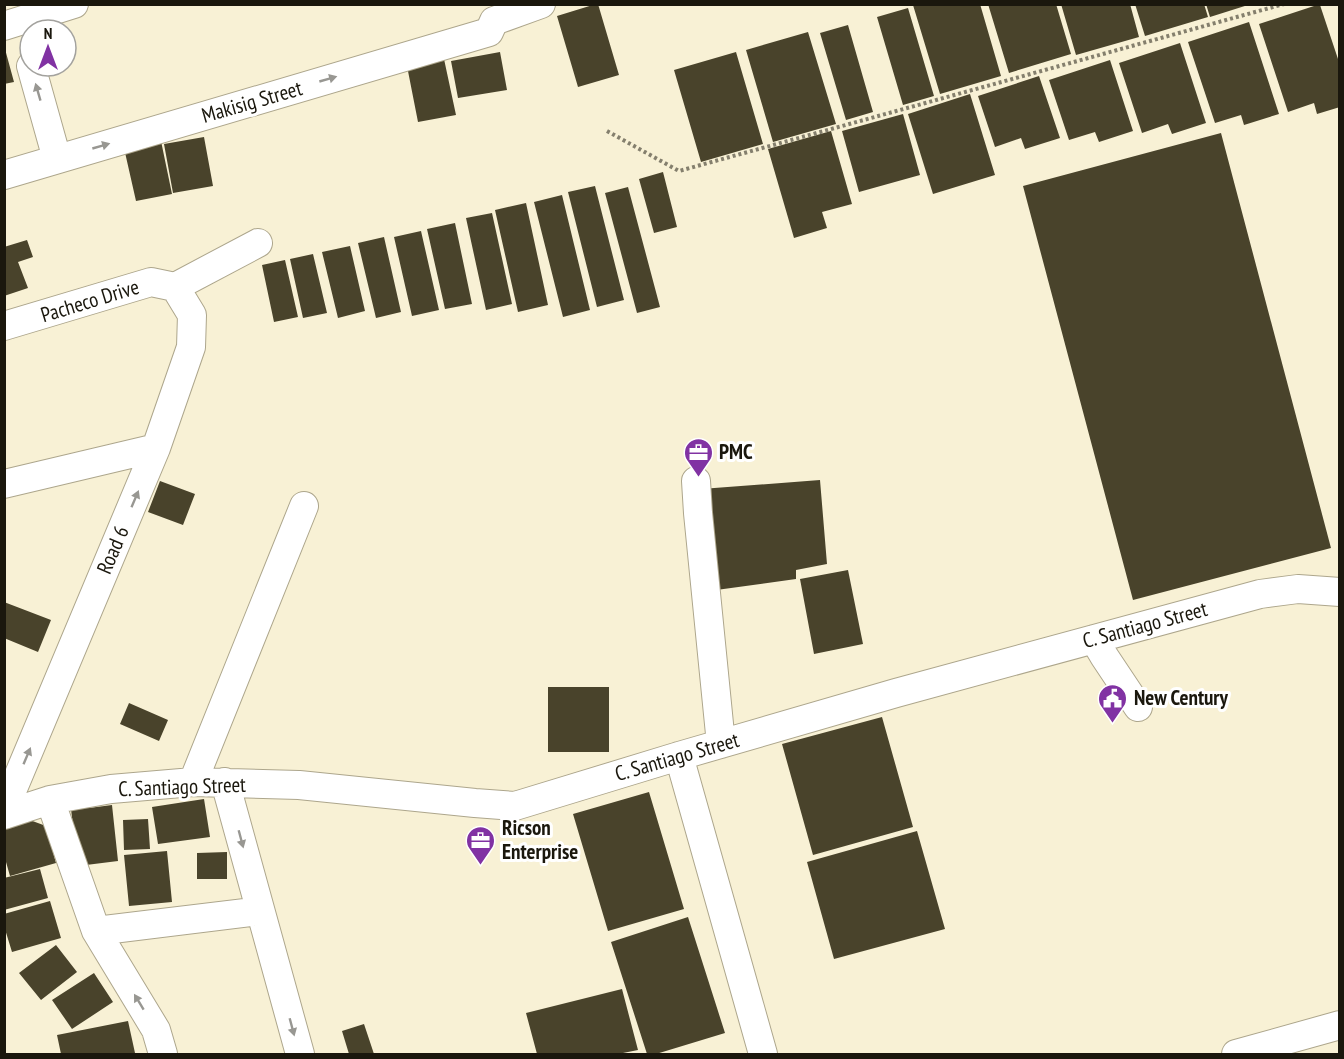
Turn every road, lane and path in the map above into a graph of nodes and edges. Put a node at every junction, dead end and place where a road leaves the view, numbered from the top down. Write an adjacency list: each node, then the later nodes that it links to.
1 (74, 4): 5 (street)
2 (541, 4): 4 (street, Makisig Street)
3 (1284, 4): 8 (path)
4 (492, 13): 9 (street, Makisig Street, one-way to 4)
5 (12, 17): 6 (street)
6 (18, 33)
7 (34, 78): 9 (street, one-way to 7)
8 (607, 131)
9 (57, 159): 10 (street, Makisig Street)
10 (4, 175)
11 (258, 243): 12 (street)
12 (175, 287): 13 (street, Pacheco Drive); 14 (street, Road 6)
13 (4, 326)
14 (156, 448): 16 (street); 26 (street, Road 6, one-way to 14)
15 (696, 482): 21 (street)
16 (4, 484)
17 (304, 506): 23 (street)
18 (1340, 592): 19 (street, C. Santiago Street)
19 (1094, 639): 20 (street); 21 (street, C. Santiago Street)
20 (1138, 707)
21 (721, 744): 22 (street, C. Santiago Street)
22 (679, 756): 24 (street, C. Santiago Street); 33 (street)
23 (193, 782): 24 (street, C. Santiago Street); 25 (street, C. Santiago Street)
24 (225, 782): 28 (street, one-way to 28)
25 (50, 800): 27 (street, C. Santiago Street); 29 (street)
26 (4, 810)
27 (4, 815)
28 (260, 911): 29 (street); 32 (street, one-way to 32)
29 (96, 931): 31 (street, one-way to 29)
30 (1340, 1025): 34 (street)
31 (163, 1054)
32 (300, 1054)
33 (763, 1054)
34 (1236, 1054)

